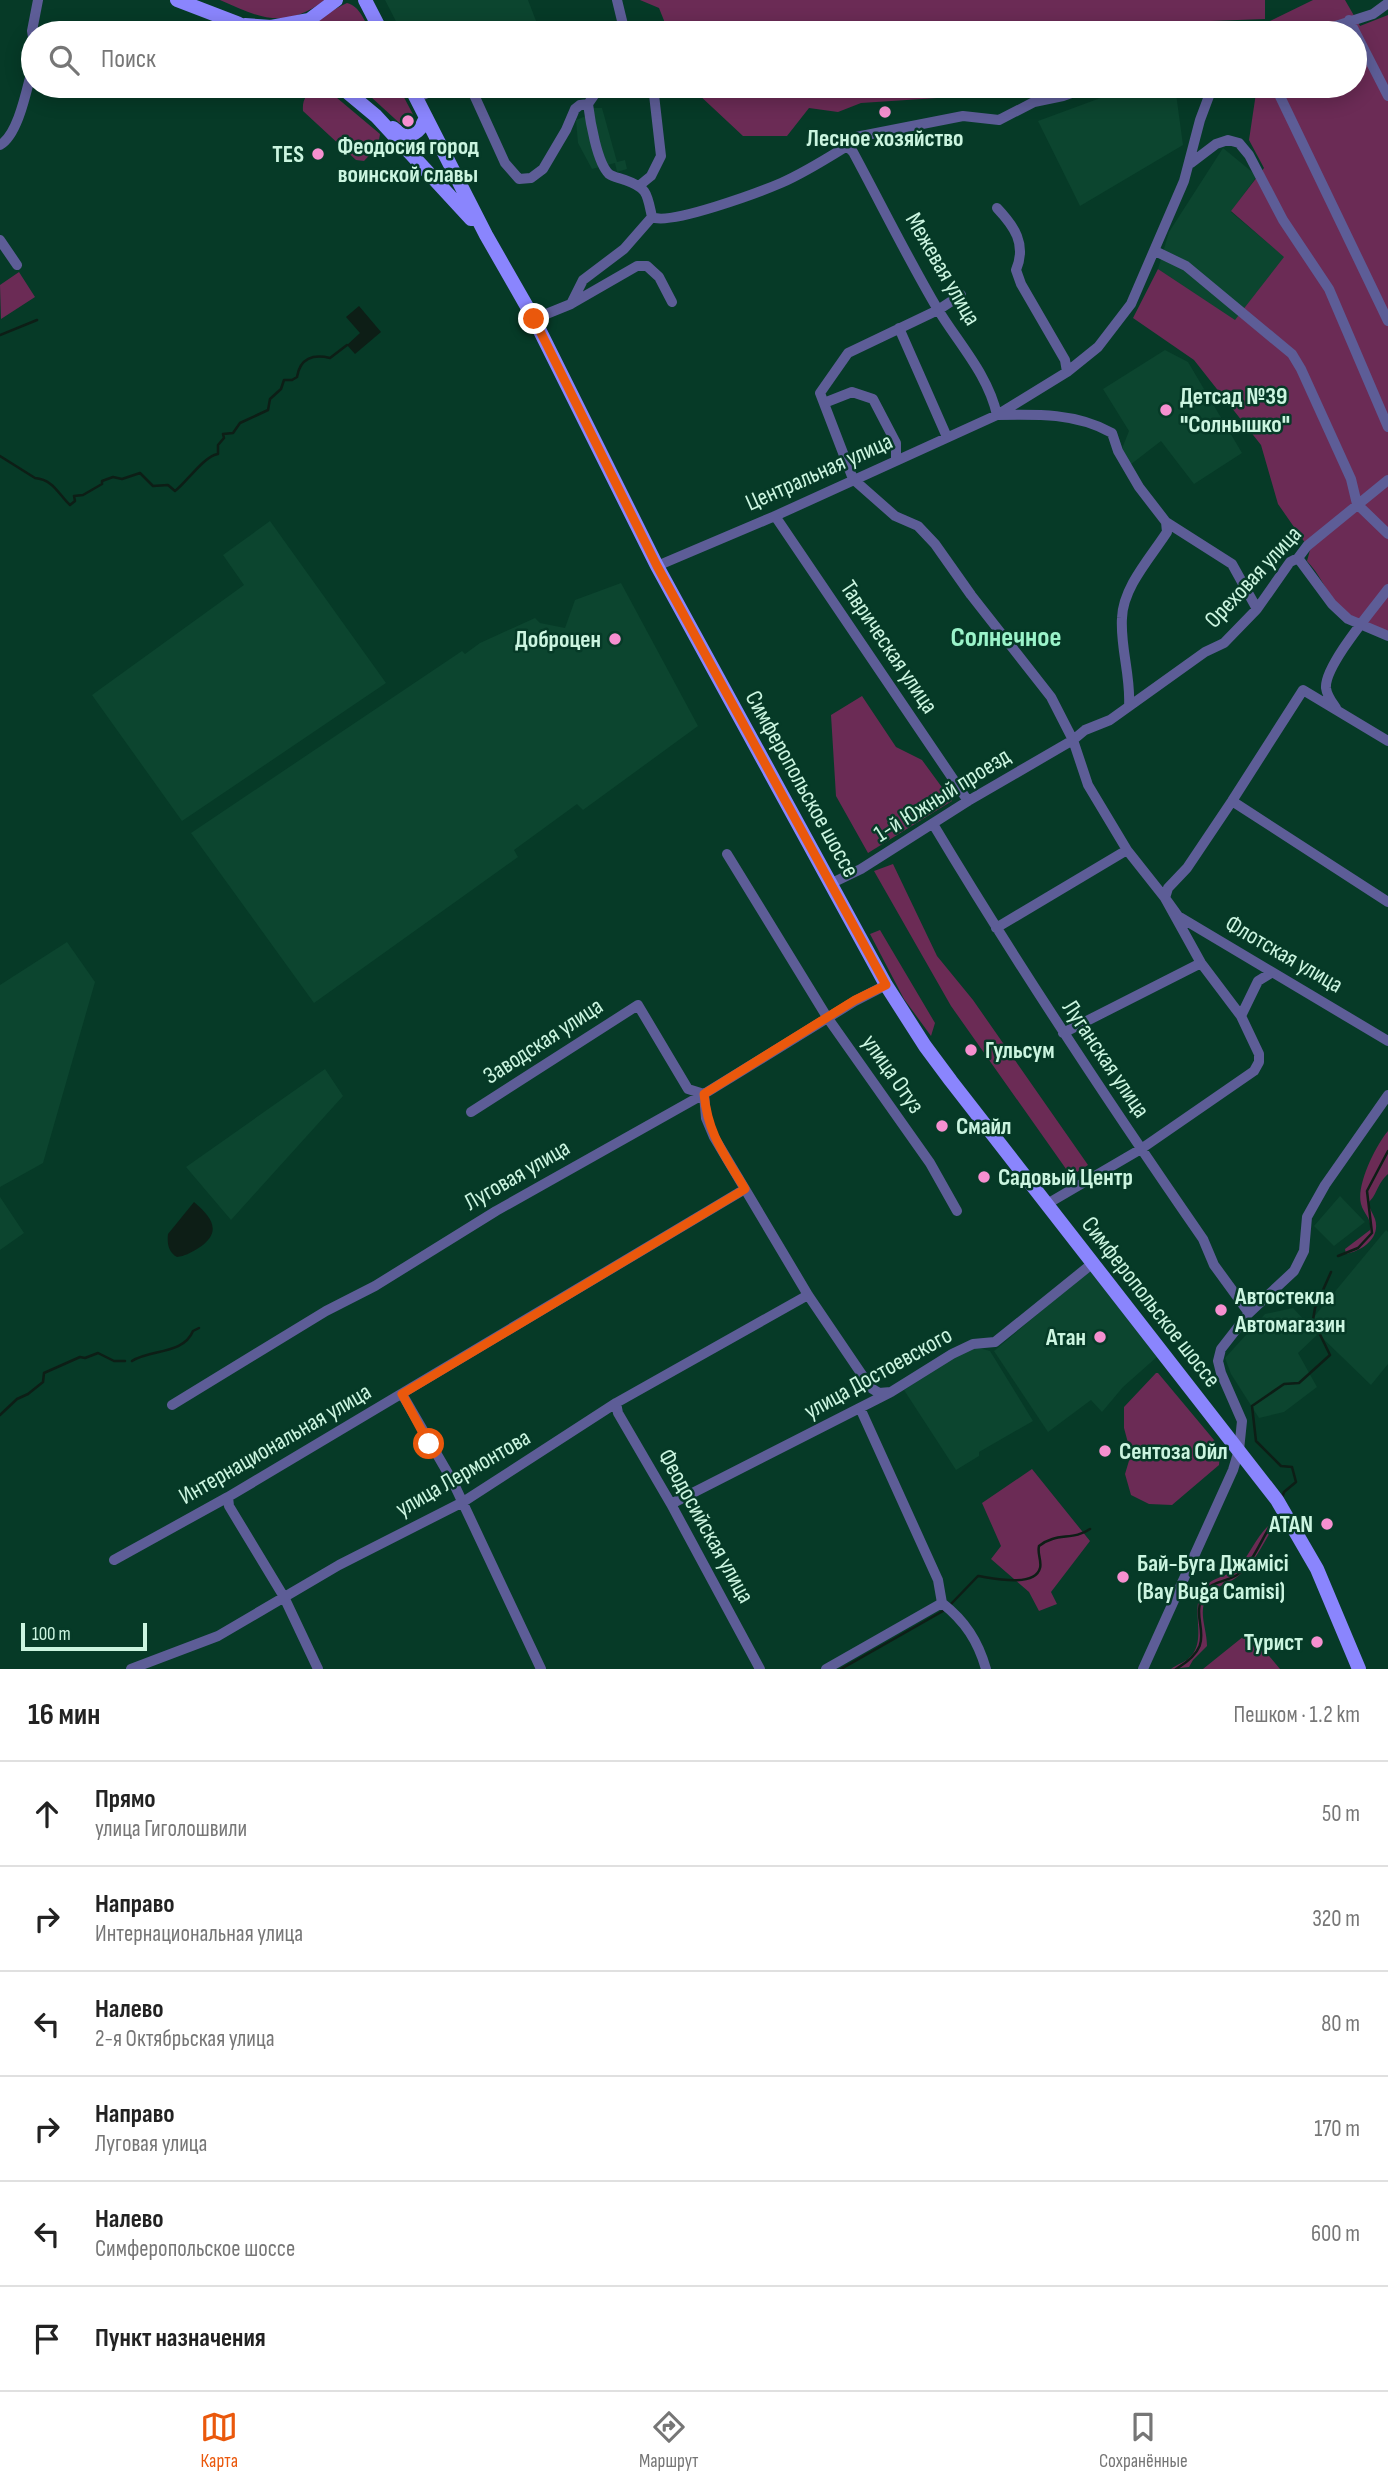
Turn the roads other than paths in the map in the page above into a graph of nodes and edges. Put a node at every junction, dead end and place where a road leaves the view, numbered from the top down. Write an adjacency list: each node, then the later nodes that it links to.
1 (37, 0): 9 (street)
2 (177, 0): 10 (main road)
3 (336, 0): 7 (main road)
4 (362, 0): 12 (main road)
5 (617, 0): 13 (street)
6 (1388, 3): 8 (street)
7 (309, 20): 11 (main road)
8 (1349, 20)
9 (34, 21)
10 (232, 21)
11 (304, 21)
12 (375, 21)
13 (622, 21)
14 (1367, 55): 15 (street)
15 (1388, 96)
16 (24, 98): 28 (street)
17 (356, 98): 27 (main road)
18 (416, 98): 26 (main road, Симферопольское шоссе)
19 (475, 98): 25 (street)
20 (592, 98): 25 (street)
21 (654, 98): 31 (street)
22 (1053, 98): 29 (street)
23 (1208, 98): 30 (street, Центральная улица)
24 (1281, 98): 43 (street)
25 (588, 104): 31 (street)
26 (426, 117): 27 (main road); 34 (main road, Симферопольское шоссе)
27 (388, 128): 34 (main road)
28 (0, 145)
29 (848, 146): 33 (street); 41 (street, Межевая улица)
30 (1191, 163): 36 (street, Центральная улица); 48 (street)
31 (640, 185): 33 (street)
32 (997, 208): 45 (street)
33 (652, 217): 40 (street)
34 (486, 236): 42 (main road, Симферопольское шоссе)
35 (0, 240): 37 (street)
36 (1155, 251): 45 (street, Центральная улица); 53 (street)
37 (17, 265)
38 (961, 295): 41 (street)
39 (672, 302): 40 (street)
40 (571, 304): 42 (street)
41 (938, 310): 44 (street); 47 (street, Межевая улица)
42 (534, 319): 58 (main road, Симферопольское шоссе)
43 (1388, 321)
44 (900, 328): 46 (street); 49 (street)
45 (1067, 372): 47 (street, Центральная улица)
46 (824, 403): 50 (street); 51 (street)
47 (997, 415): 49 (street, Центральная улица); 55 (street, Центральная улица)
48 (1388, 427)
49 (947, 438): 50 (street, Центральная улица)
50 (896, 460): 51 (street, Центральная улица)
51 (853, 479): 54 (street, Центральная улица); 65 (street)
52 (1388, 480): 53 (street, Ореховая улица)
53 (1357, 504): 56 (street); 57 (street, Ореховая улица)
54 (775, 516): 58 (street, Центральная улица); 67 (street, Таврическая улица)
55 (1166, 522): 60 (street, Центральная улица); 63 (street)
56 (1388, 534)
57 (1298, 558): 60 (street, Ореховая улица); 61 (street)
58 (657, 566): 72 (main road, Симферопольское шоссе)
59 (1388, 589): 61 (street)
60 (1257, 609): 63 (street, Ореховая улица)
61 (1360, 625): 62 (street); 64 (street)
62 (1388, 636)
63 (1129, 706): 65 (street, Ореховая улица)
64 (1338, 711): 66 (street); 68 (street)
65 (1073, 740): 67 (street, 1-й Южный проезд); 70 (street)
66 (1388, 741)
67 (968, 801): 69 (street, 1-й Южный проезд)
68 (1233, 801): 73 (street); 74 (street)
69 (933, 824): 72 (street, 1-й Южный проезд); 75 (street, Луганская улица)
70 (1127, 850): 73 (street); 75 (street)
71 (727, 854): 80 (street, улица Отуз)
72 (832, 883): 78 (main road, Симферопольское шоссе)
73 (1165, 898): 76 (street); 77 (street, Флотская улица)
74 (1388, 902)
75 (996, 928): 81 (street, Луганская улица)
76 (1201, 963): 79 (street); 81 (street)
77 (1271, 973): 79 (street); 82 (street, Флотская улица)
78 (886, 985): 80 (street, Луговая улица); 88 (main road, Симферопольское шоссе)
79 (1241, 1016): 86 (street)
80 (827, 1017): 83 (street, Луговая улица); 89 (street, улица Отуз)
81 (1063, 1033): 86 (street, Луганская улица)
82 (1388, 1041)
83 (704, 1094): 85 (street, Заводская улица); 87 (street); 96 (street, Луговая улица)
84 (1388, 1095): 92 (street)
85 (471, 1112)
86 (1141, 1149): 88 (street); 92 (street, Луганская улица)
87 (745, 1189): 91 (street); 94 (street, Интернациональная улица)
88 (1047, 1204): 90 (main road, Симферопольское шоссе)
89 (957, 1211)
90 (1093, 1263): 93 (street, улица Достоевского); 98 (main road, Симферопольское шоссе)
91 (808, 1295): 93 (street); 95 (street, улица Лермонтова)
92 (1249, 1313): 98 (street)
93 (891, 1392): 97 (street, улица Достоевского)
94 (402, 1394): 99 (street, Интернациональная улица); 100 (street)
95 (616, 1403): 100 (street, улица Лермонтова); 101 (street, Феодосийская улица)
96 (172, 1405)
97 (860, 1408): 101 (street, улица Достоевского); 104 (street)
98 (1239, 1450): 111 (street); 112 (main road, Симферопольское шоссе)
99 (228, 1497): 102 (street, Интернациональная улица); 103 (street)
100 (463, 1502): 103 (street, улица Лермонтова); 107 (street)
101 (671, 1504): 108 (street, Феодосийская улица)
102 (114, 1560)
103 (284, 1597): 105 (street, улица Лермонтова); 106 (street)
104 (942, 1603): 109 (street); 110 (street)
105 (131, 1669)
106 (318, 1669)
107 (541, 1669)
108 (760, 1669)
109 (826, 1669)
110 (986, 1669)
111 (1143, 1669)
112 (1359, 1669)

